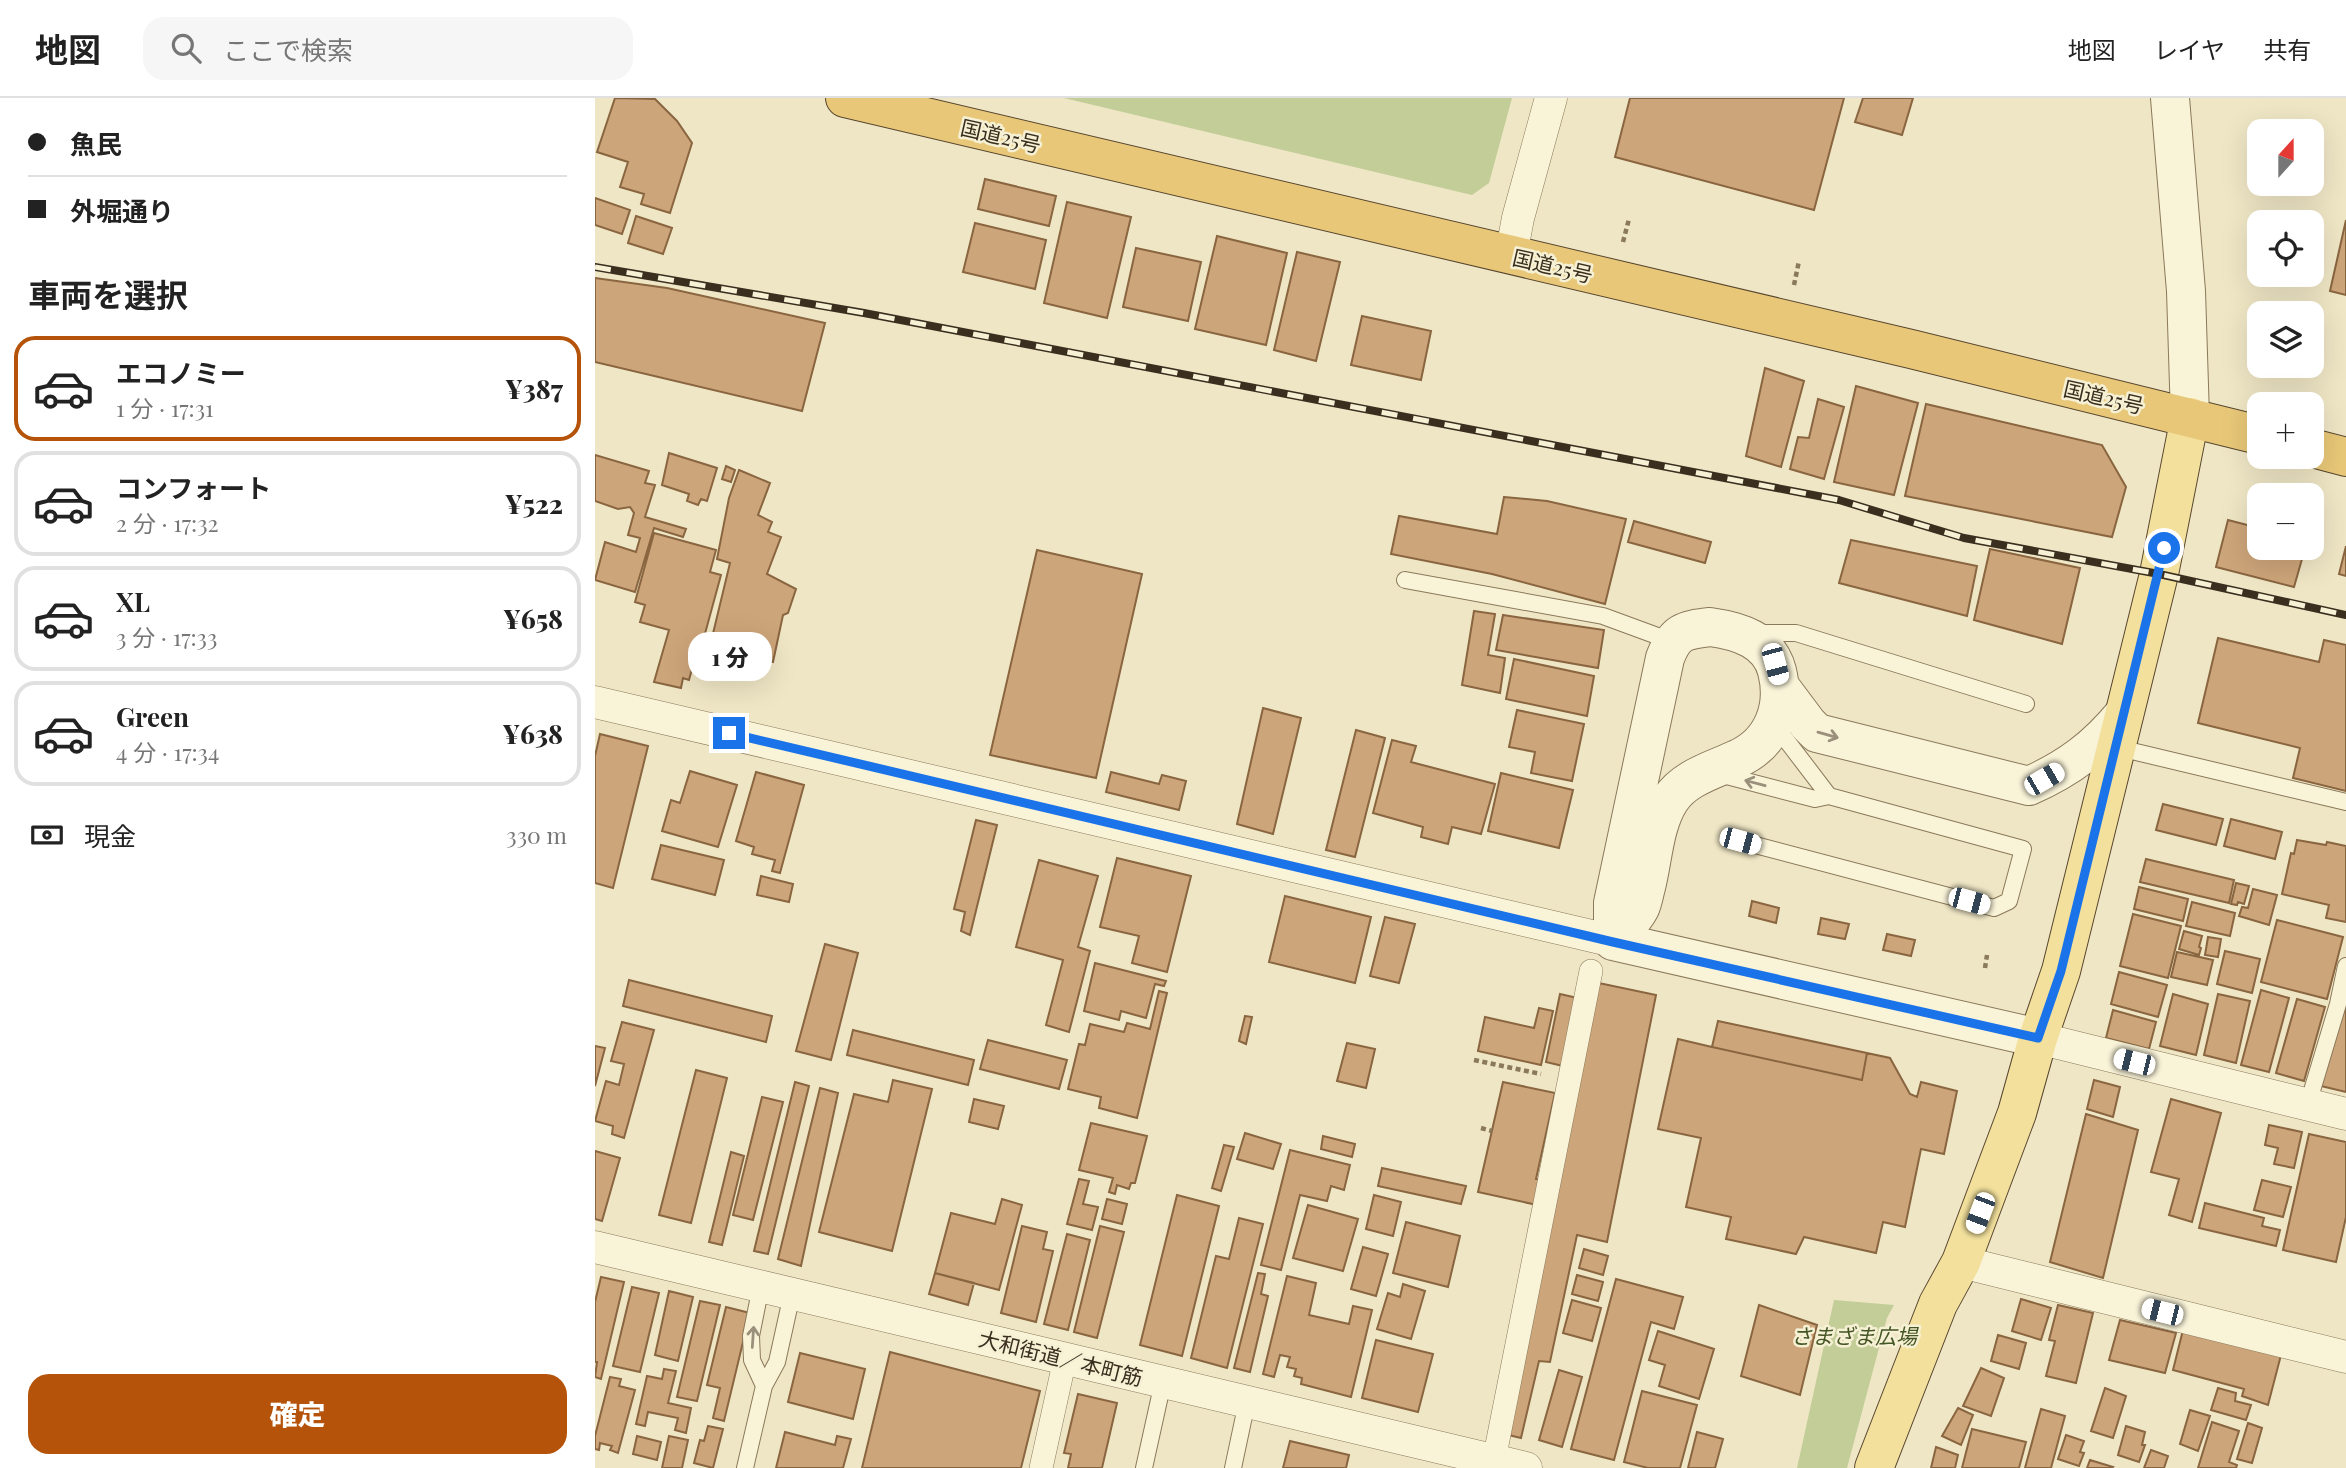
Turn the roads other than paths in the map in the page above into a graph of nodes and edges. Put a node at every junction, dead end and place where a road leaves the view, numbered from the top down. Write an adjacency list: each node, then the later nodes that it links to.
1 (845, 98): 4 (highway, 国道25号)
2 (1551, 98): 4 (street)
3 (2170, 98): 5 (street)
4 (1511, 255): 5 (highway, 国道25号)
5 (2190, 417): 6 (highway, 国道25号); 15 (main road)
6 (2247, 432)
7 (2324, 451): 8 (highway)
8 (2346, 457)
9 (1405, 580): 11 (lane)
10 (1751, 638): 11 (street); 13 (lane); 14 (street)
11 (1671, 641): 20 (street)
12 (595, 702): 20 (street)
13 (2025, 704)
14 (1778, 706): 15 (street, one-way to 15); 16 (street); 17 (lane)
15 (2120, 731): 18 (lane); 22 (main road)
16 (1707, 771): 17 (lane, one-way to 16); 20 (street)
17 (1829, 796): 19 (lane)
18 (2346, 803)
19 (1740, 841)
20 (1602, 956): 22 (street); 34 (street)
21 (2346, 966): 23 (lane)
22 (2038, 1038): 23 (street); 26 (main road)
23 (2308, 1104): 24 (street)
24 (2346, 1114)
25 (595, 1247): 27 (street, 大和街道／本町筋)
26 (1961, 1262): 29 (street); 40 (main road)
27 (761, 1286): 28 (street, 大和街道／本町筋); 32 (lane, one-way to 27)
28 (792, 1294): 30 (street, 大和街道／本町筋); 32 (lane)
29 (2346, 1357)
30 (1065, 1359): 31 (street, 大和街道／本町筋); 36 (street)
31 (1163, 1382): 33 (street, 大和街道／本町筋); 37 (lane)
32 (764, 1387): 35 (lane)
33 (1247, 1402): 34 (street, 大和街道／本町筋); 38 (lane)
34 (1494, 1460): 39 (street, 大和街道／本町筋)
35 (745, 1468)
36 (1041, 1468)
37 (1144, 1468)
38 (1233, 1468)
39 (1526, 1468)
40 (1874, 1468)

